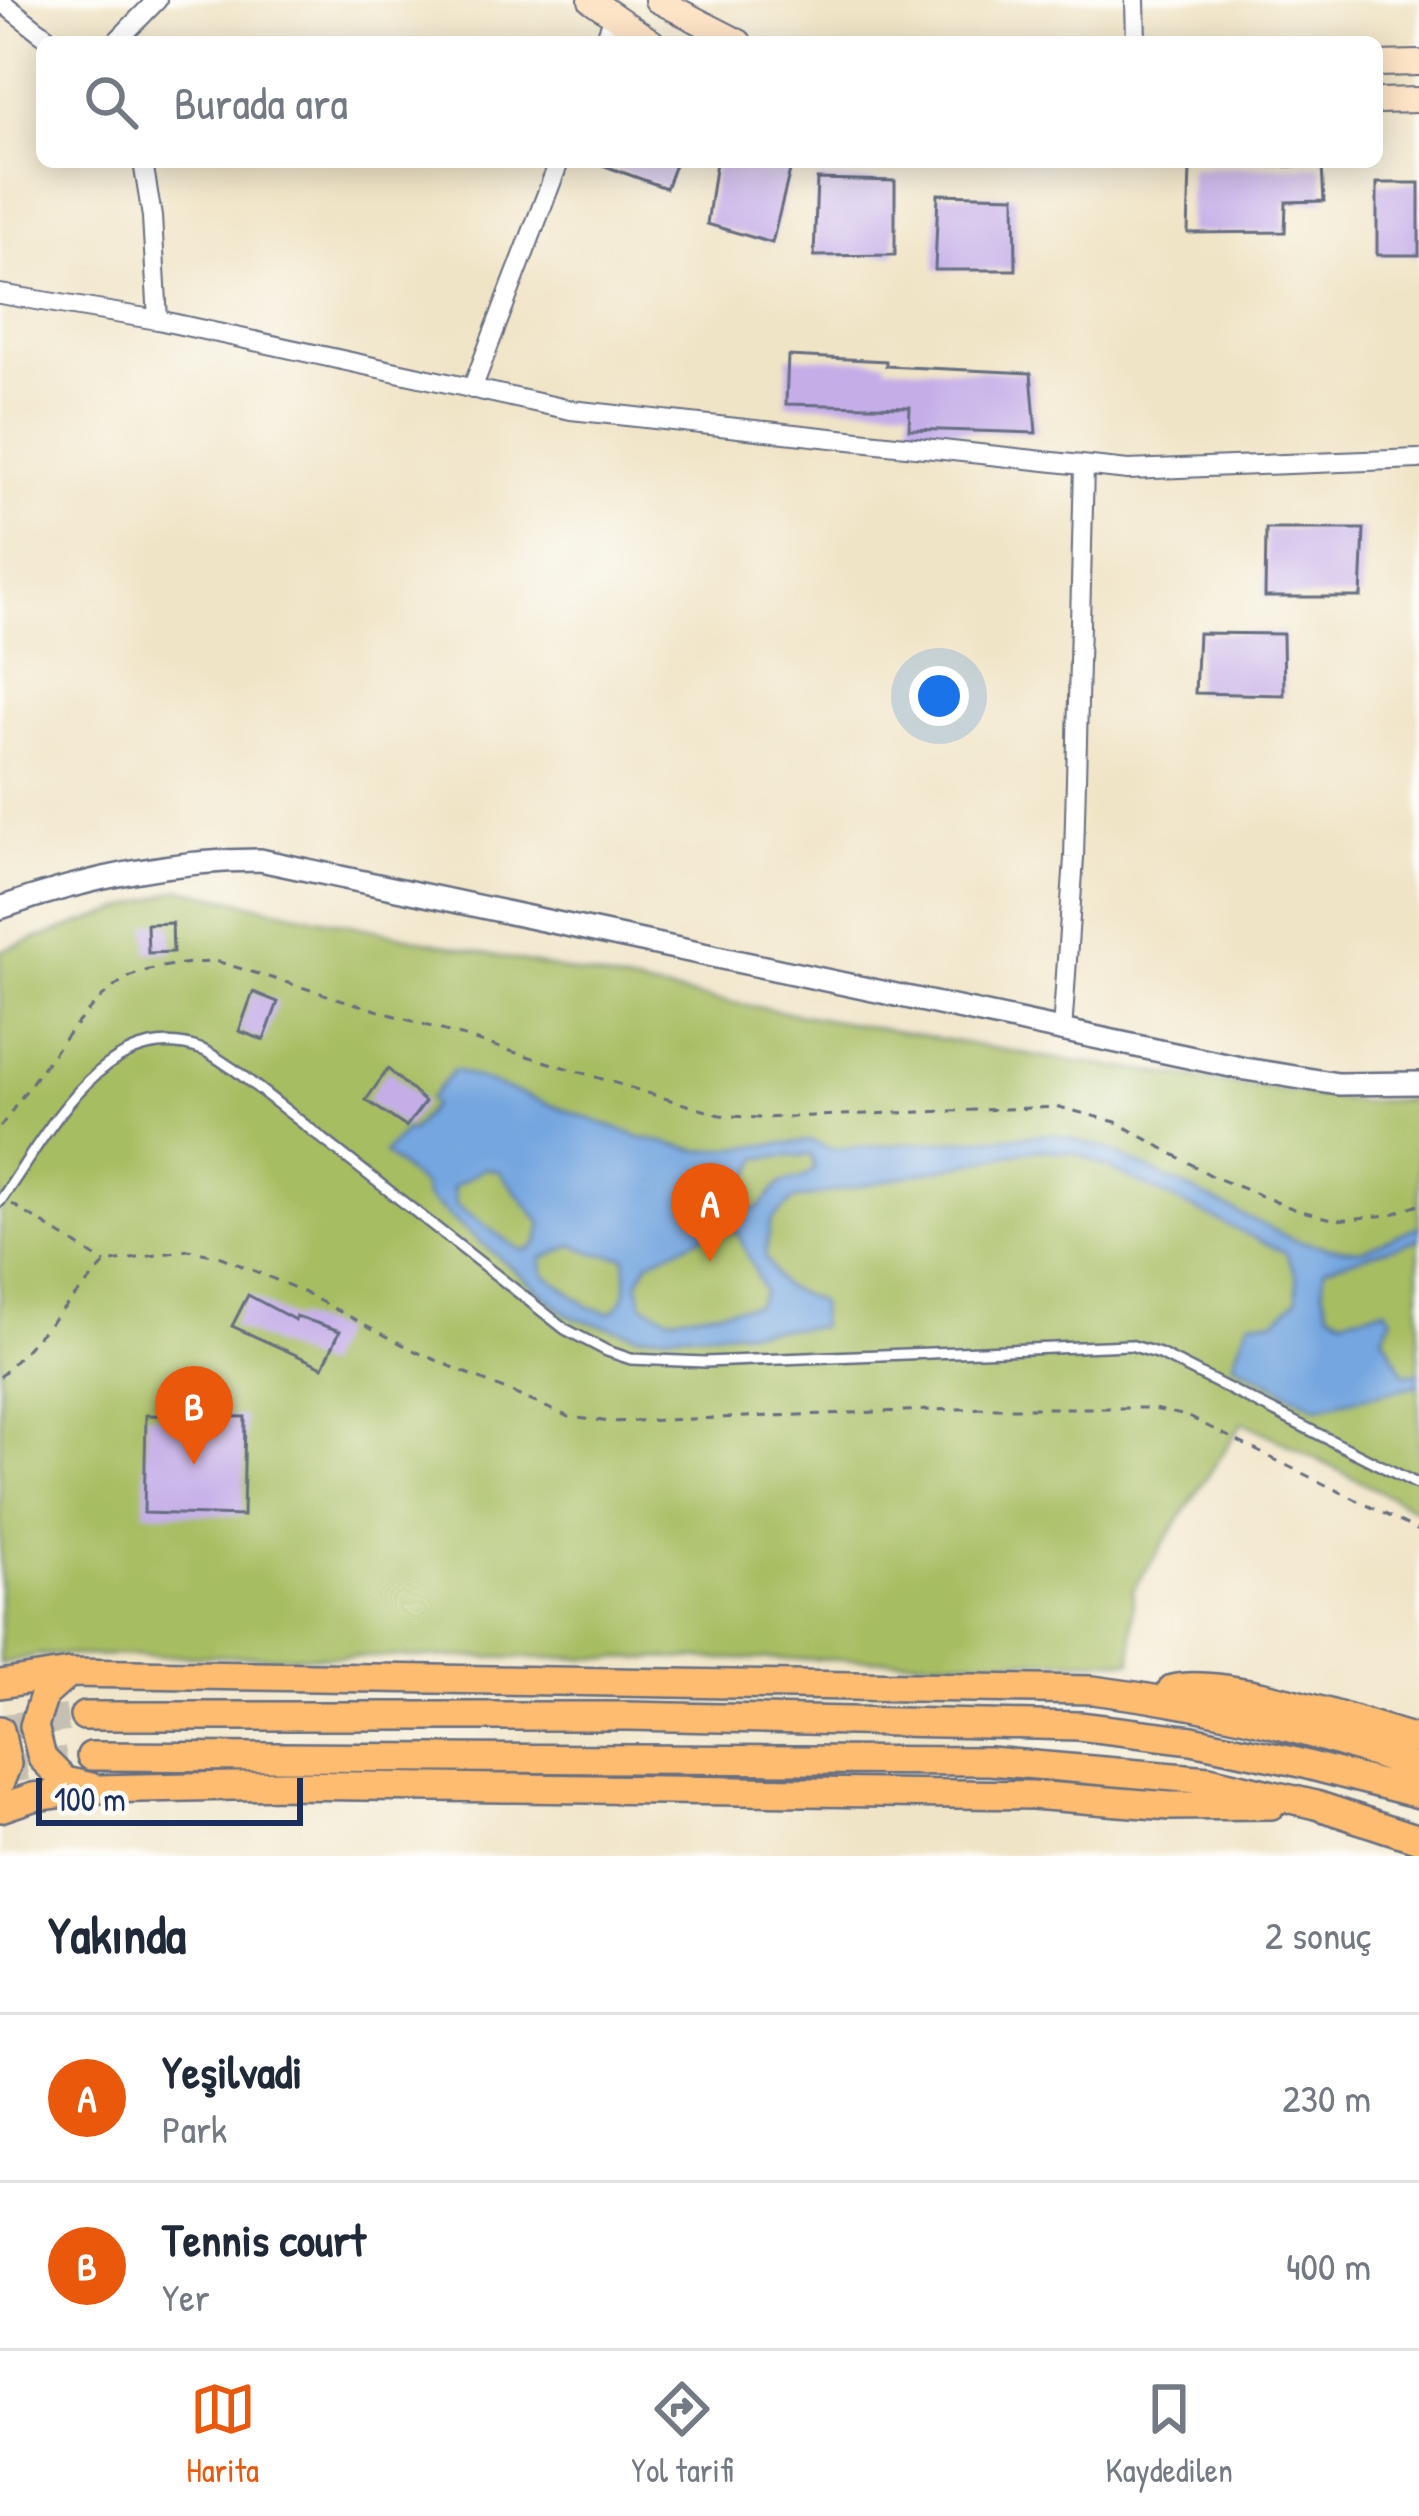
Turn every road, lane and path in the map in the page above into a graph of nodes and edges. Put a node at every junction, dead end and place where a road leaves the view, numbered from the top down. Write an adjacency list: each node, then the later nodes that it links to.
1 (157, 0): 8 (street)
2 (591, 0): 6 (main road)
3 (657, 0): 11 (main road)
4 (1135, 0): 12 (street)
5 (0, 1): 7 (street)
6 (614, 16): 9 (street); 10 (main road)
7 (45, 36)
8 (122, 36)
9 (606, 36)
10 (643, 36)
11 (727, 36)
12 (1136, 36)
13 (1419, 63): 14 (main road)
14 (1383, 64)
15 (1419, 100): 16 (main road)
16 (1383, 101)
17 (144, 168): 20 (street)
18 (558, 168): 21 (street)
19 (0, 294): 20 (street)
20 (158, 320): 21 (street)
21 (472, 389): 23 (street)
22 (1419, 459): 23 (street)
23 (1084, 466): 25 (street)
24 (0, 908): 25 (street)
25 (1062, 1032): 26 (street)
26 (1419, 1083)
27 (0, 1127): 29 (path)
28 (1, 1200): 30 (path); 32 (lane)
29 (1419, 1205)
30 (106, 1263): 31 (path); 33 (path)
31 (0, 1377)
32 (1419, 1485)
33 (1419, 1531)
34 (69, 1673): 35 (main road); 36 (main road); 43 (main road)
35 (0, 1684)
36 (1145, 1696): 39 (main road); 41 (main road)
37 (84, 1716): 44 (main road)
38 (0, 1730): 42 (main road)
39 (1419, 1740)
40 (91, 1756): 45 (main road)
41 (1419, 1769)
42 (0, 1782)
43 (97, 1789): 45 (main road); 46 (main road)
44 (1419, 1794)
45 (1316, 1804): 47 (main road)
46 (0, 1808)
47 (1419, 1839)

